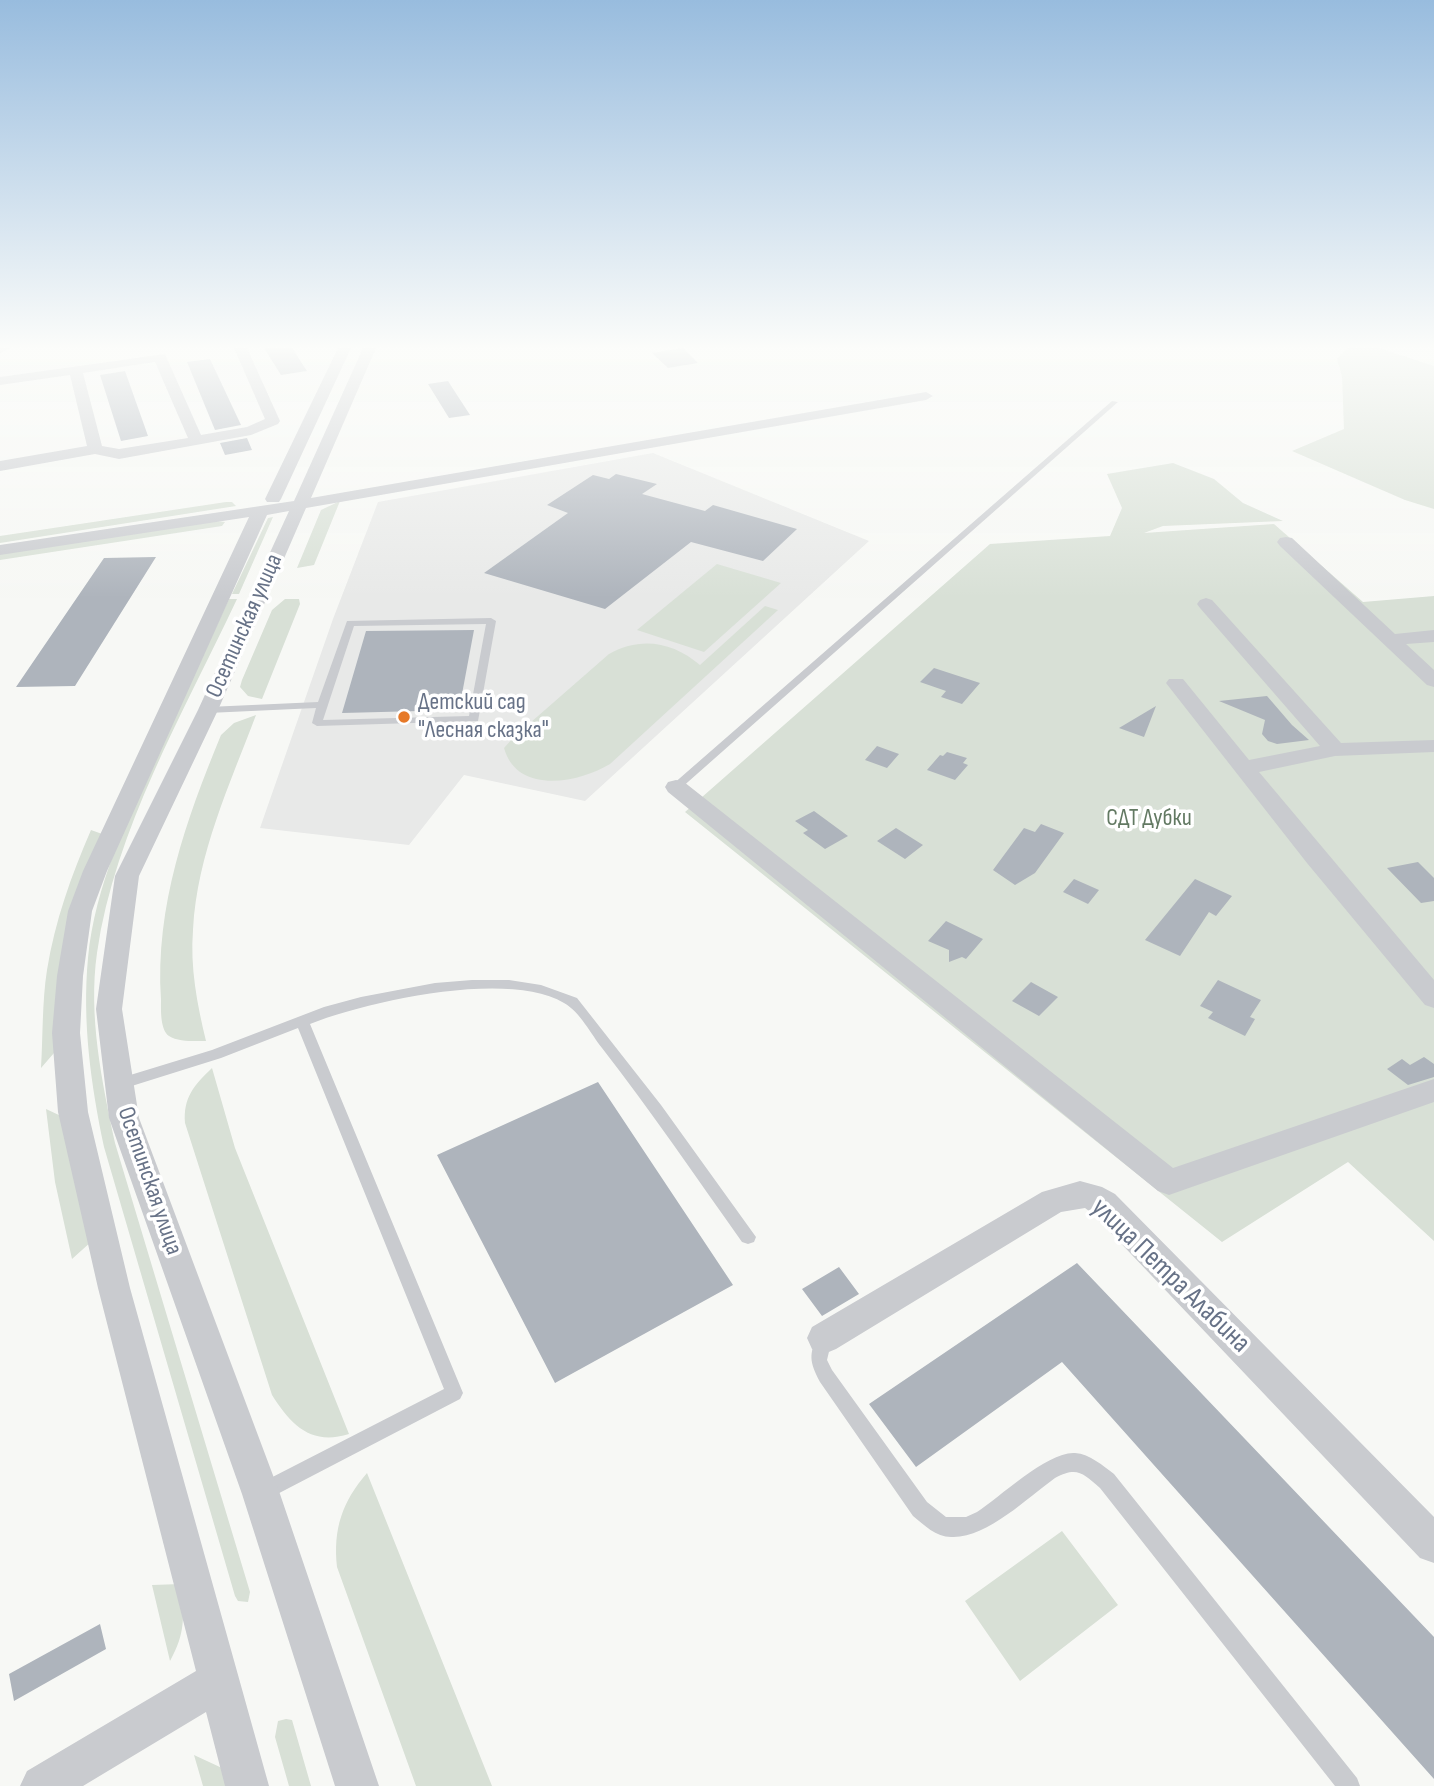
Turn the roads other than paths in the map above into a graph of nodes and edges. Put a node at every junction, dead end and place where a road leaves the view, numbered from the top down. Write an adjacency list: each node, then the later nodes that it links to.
1 (91, 431): 11 (street)
2 (192, 431): 9 (street)
3 (249, 431): 9 (street)
4 (304, 431): 8 (street)
5 (332, 431): 10 (street, Осетинская улица)
6 (716, 431): 13 (street)
7 (1081, 431): 26 (lane)
8 (302, 436): 10 (street); 13 (street)
9 (196, 440): 11 (street)
10 (325, 448): 13 (street, Осетинская улица)
11 (95, 449): 12 (street)
12 (0, 466)
13 (277, 505): 15 (street); 22 (street, Осетинская улица); 35 (street, Осетинская улица)
14 (1286, 542): 18 (street)
15 (0, 550)
16 (1206, 604): 24 (street)
17 (1434, 636): 18 (street)
18 (1393, 640): 19 (street)
19 (1434, 681)
20 (1176, 683): 25 (street)
21 (322, 705): 21 (lane); 22 (lane)
22 (208, 710): 29 (street, Осетинская улица)
23 (1434, 746): 24 (street)
24 (1335, 750): 25 (street)
25 (1244, 768): 27 (street)
26 (676, 787): 30 (street)
27 (1434, 998)
28 (302, 1021): 29 (lane); 31 (lane); 33 (lane)
29 (119, 1084): 33 (street, Осетинская улица)
30 (1434, 1090)
31 (748, 1237)
32 (824, 1338): 34 (street, улица Петра Алабина); 39 (lane)
33 (261, 1494): 38 (street, Осетинская улица)
34 (1434, 1545)
35 (218, 1681): 36 (street); 37 (street, Осетинская улица)
36 (42, 1786)
37 (247, 1786)
38 (357, 1786)
39 (1349, 1786)

